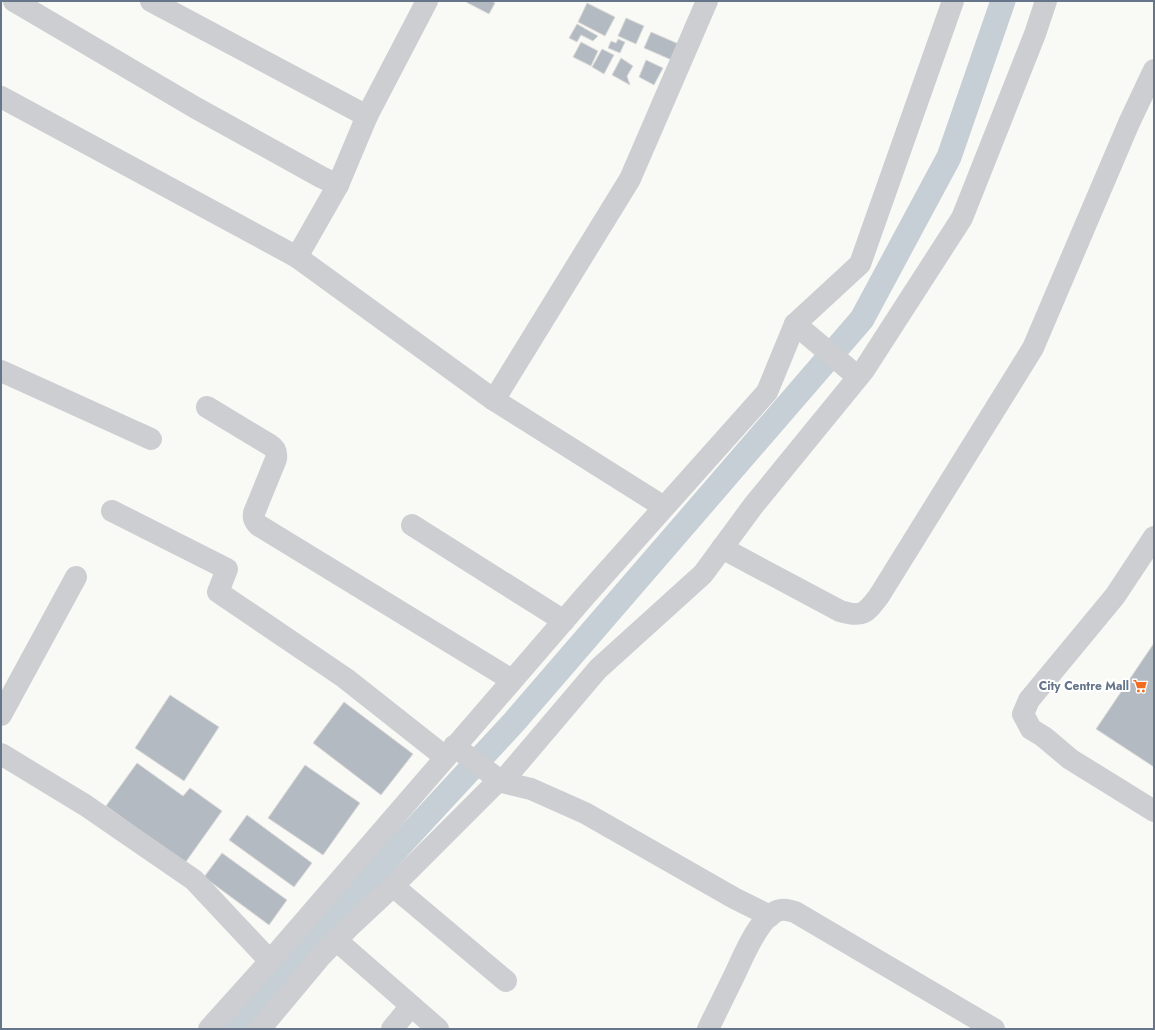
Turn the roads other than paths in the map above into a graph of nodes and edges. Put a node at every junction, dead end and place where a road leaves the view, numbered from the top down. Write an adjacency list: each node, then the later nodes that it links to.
1 (14, 1): 10 (street)
2 (151, 1): 9 (street)
3 (427, 1): 9 (street)
4 (707, 1): 15 (street)
5 (953, 1): 12 (street)
6 (1046, 1): 14 (street)
7 (1154, 70): 22 (street)
8 (1, 97): 11 (street)
9 (367, 116): 10 (street)
10 (338, 185): 11 (street)
11 (297, 257): 15 (street)
12 (801, 329): 14 (street); 18 (street)
13 (1, 372): 17 (street)
14 (858, 377): 22 (street)
15 (494, 400): 18 (street)
16 (207, 407): 25 (street)
17 (151, 438)
18 (664, 507): 24 (street)
19 (112, 511): 27 (street)
20 (412, 525): 24 (street)
21 (1154, 537): 30 (street)
22 (722, 548): 29 (street)
23 (76, 578): 26 (street)
24 (564, 620): 25 (street)
25 (512, 680): 27 (street)
26 (1, 716)
27 (454, 752): 29 (street); 34 (street)
28 (1, 754): 34 (street)
29 (496, 778): 31 (street); 32 (street)
30 (1154, 811)
31 (393, 886): 33 (street); 35 (street)
32 (770, 916): 41 (street); 42 (street)
33 (336, 940): 36 (street); 38 (street)
34 (270, 961): 37 (street)
35 (506, 981)
36 (412, 1006): 39 (street); 40 (street)
37 (209, 1029)
38 (260, 1029)
39 (392, 1029)
40 (438, 1029)
41 (708, 1029)
42 (994, 1029)

